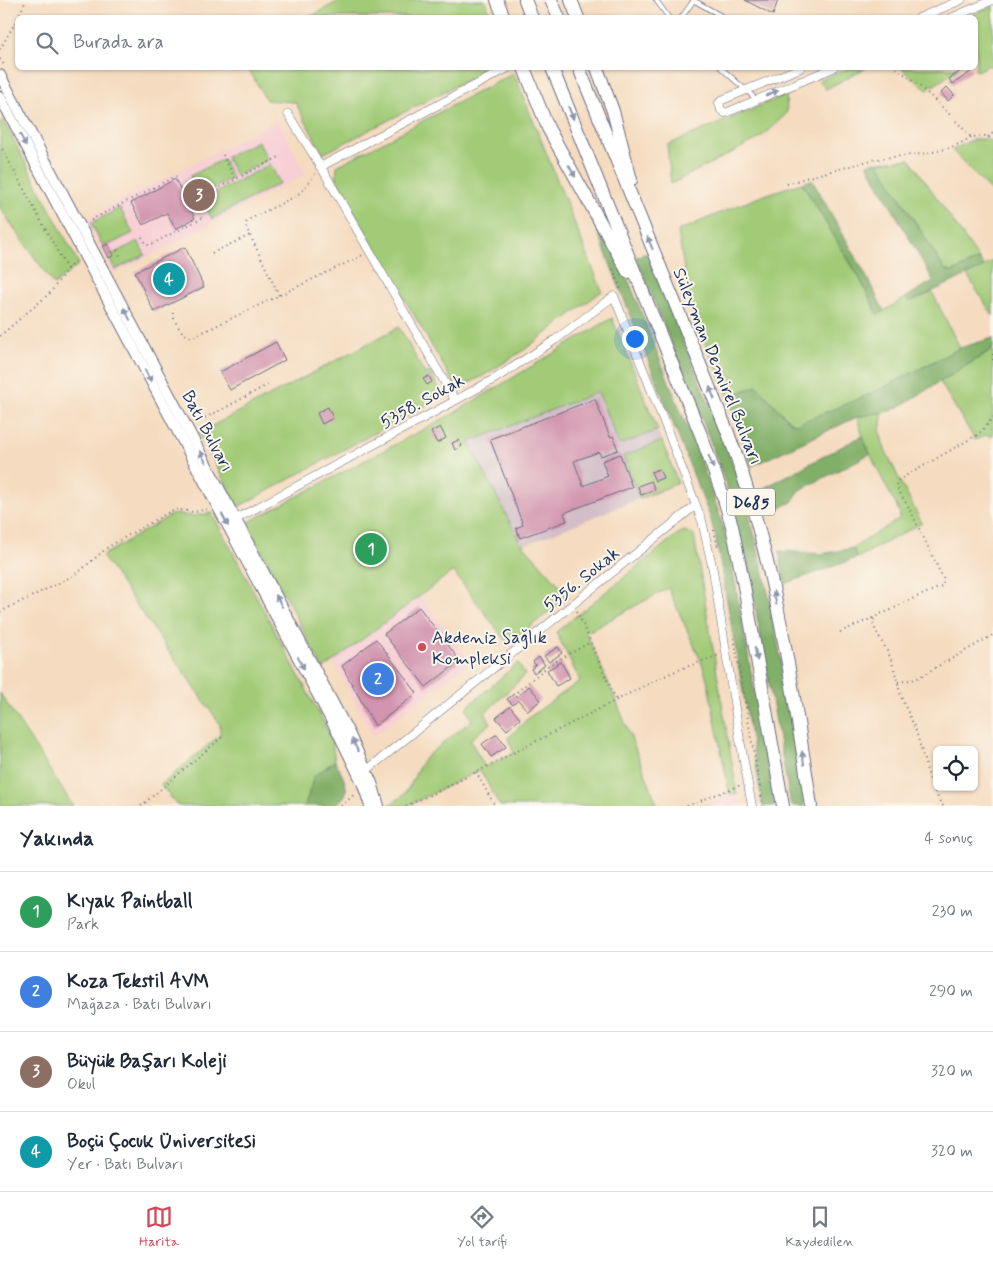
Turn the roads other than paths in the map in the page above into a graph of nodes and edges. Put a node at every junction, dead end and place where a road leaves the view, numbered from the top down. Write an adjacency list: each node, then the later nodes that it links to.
1 (497, 0): 9 (highway)
2 (525, 0): 10 (highway)
3 (552, 0): 11 (highway)
4 (571, 0): 12 (highway)
5 (656, 0): 13 (lane)
6 (694, 0): 14 (lane); 15 (lane)
7 (961, 0): 16 (street)
8 (992, 0): 17 (street)
9 (503, 15)
10 (531, 15)
11 (557, 15)
12 (577, 15)
13 (667, 15)
14 (683, 15)
15 (720, 15)
16 (926, 15)
17 (958, 15)
18 (504, 70): 31 (street)
19 (525, 70): 33 (highway, one-way to 33)
20 (553, 70): 33 (highway, D685, one-way to 33)
21 (580, 70): 32 (highway, Süleyman Demirel Bulvarı / D685)
22 (599, 70): 32 (highway)
23 (723, 70): 27 (lane)
24 (795, 70): 27 (street)
25 (828, 70): 29 (street, one-way to 25)
26 (0, 75): 36 (street, Batı Bulvarı, one-way to 26)
27 (747, 90): 29 (lane); 29 (street)
28 (0, 97): 38 (street, Batı Bulvarı, one-way to 38)
29 (757, 100)
30 (288, 114): 31 (street)
31 (320, 167): 34 (street)
32 (638, 214): 42 (highway, Süleyman Demirel Bulvarı / D685, one-way to 32)
33 (654, 320): 41 (highway, D685, one-way to 41)
34 (455, 400): 35 (street, 5358. Sokak); 36 (street, 5358. Sokak)
35 (696, 505): 37 (street, 5356. Sokak); 40 (street)
36 (236, 519): 37 (street, Batı Bulvarı, one-way to 36)
37 (367, 770): 39 (street, Batı Bulvarı)
38 (370, 806)
39 (380, 806)
40 (752, 806)
41 (783, 806)
42 (811, 806)

